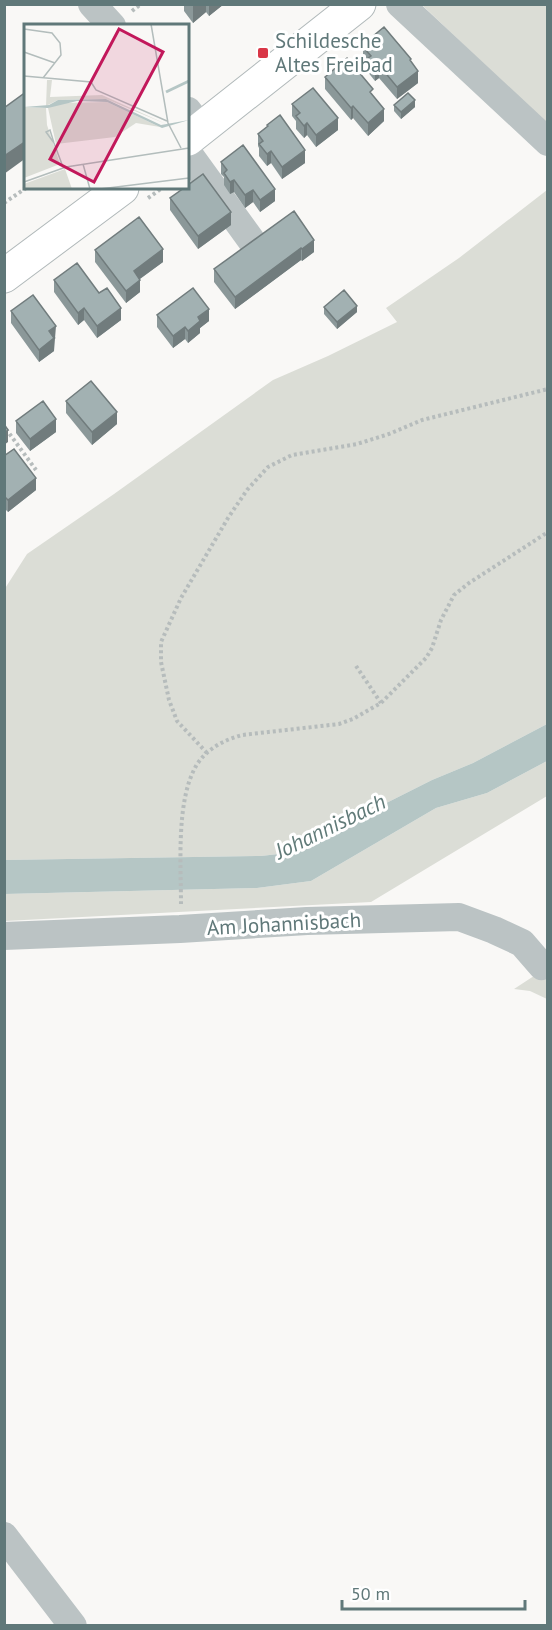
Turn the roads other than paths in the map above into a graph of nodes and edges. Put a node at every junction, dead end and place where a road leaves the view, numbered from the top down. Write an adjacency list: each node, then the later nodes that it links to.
1 (92, 4): 4 (street)
2 (359, 4): 5 (main road)
3 (400, 4): 6 (street)
4 (110, 24)
5 (191, 133): 8 (street)
6 (548, 142)
7 (121, 189): 9 (main road)
8 (251, 240)
9 (4, 276)
10 (4, 936): 11 (street, Am Johannisbach)
11 (548, 964)
12 (4, 1536): 13 (street)
13 (72, 1626)

